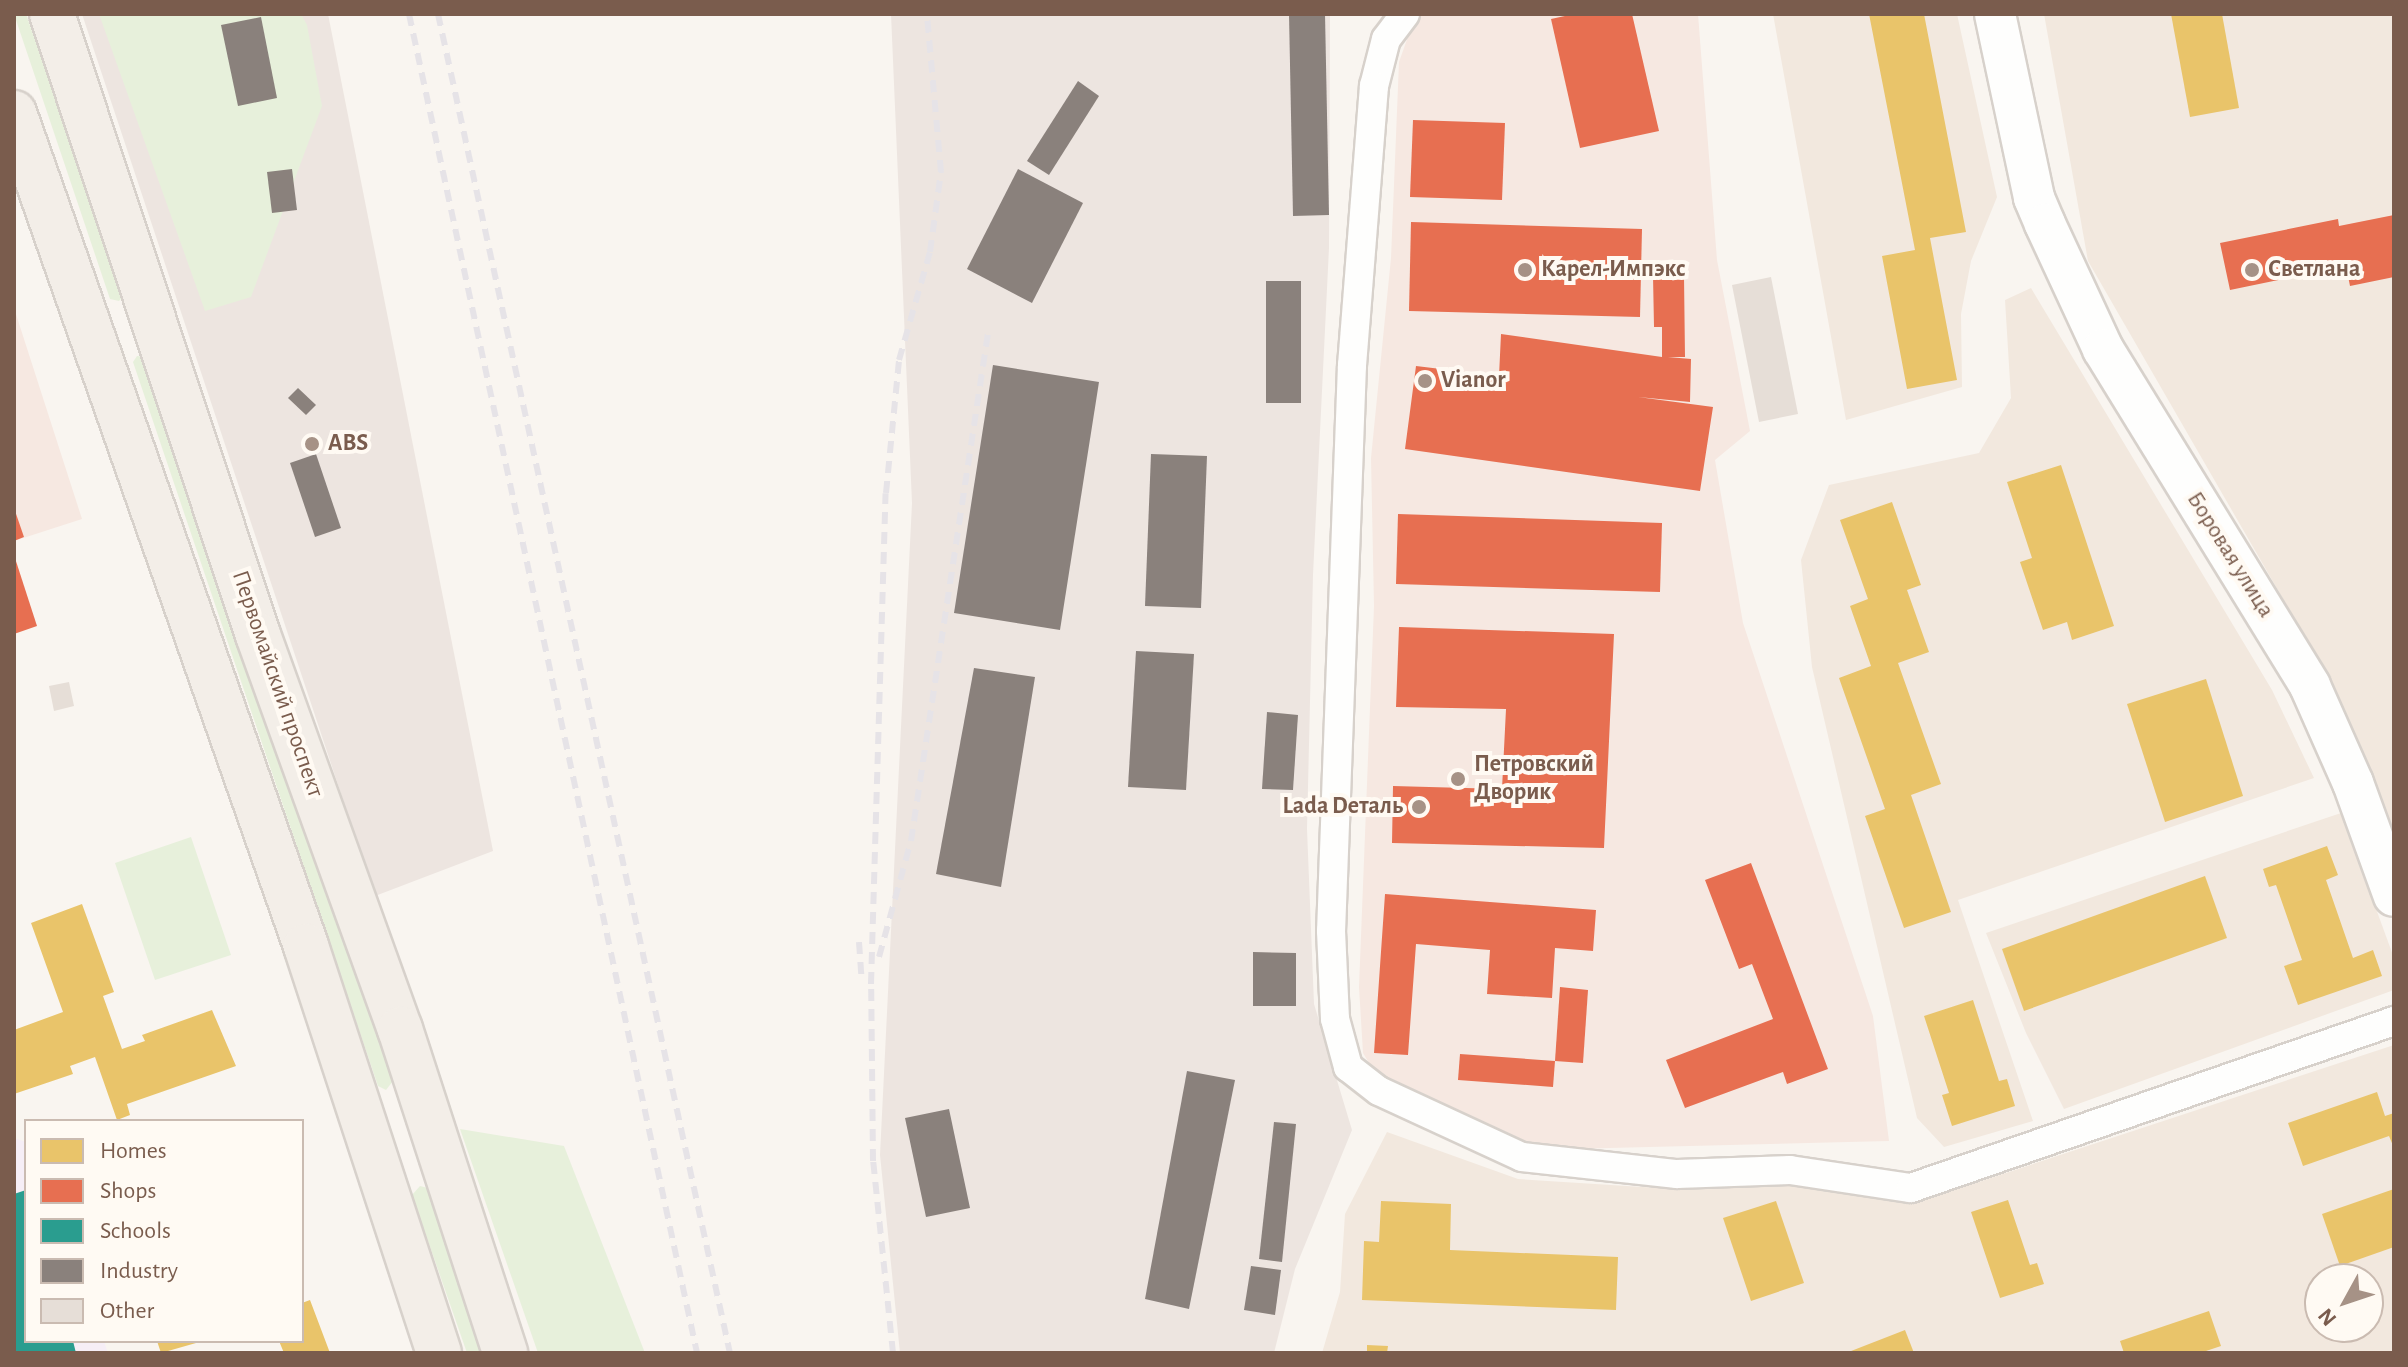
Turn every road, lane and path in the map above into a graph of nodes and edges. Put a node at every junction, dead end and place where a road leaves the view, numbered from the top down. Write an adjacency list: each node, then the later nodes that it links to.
1 (52, 14): 5 (main road, Первомайский проспект)
2 (1405, 14): 8 (street)
3 (1995, 14): 7 (main road, Боровая улица)
4 (14, 113): 6 (main road)
5 (154, 320): 6 (main road); 9 (main road, Первомайский проспект)
6 (92, 341): 10 (main road)
7 (2394, 896)
8 (2394, 1021)
9 (430, 1121): 10 (main road); 12 (main road, Первомайский проспект)
10 (371, 1143): 11 (main road)
11 (439, 1353)
12 (505, 1353)

